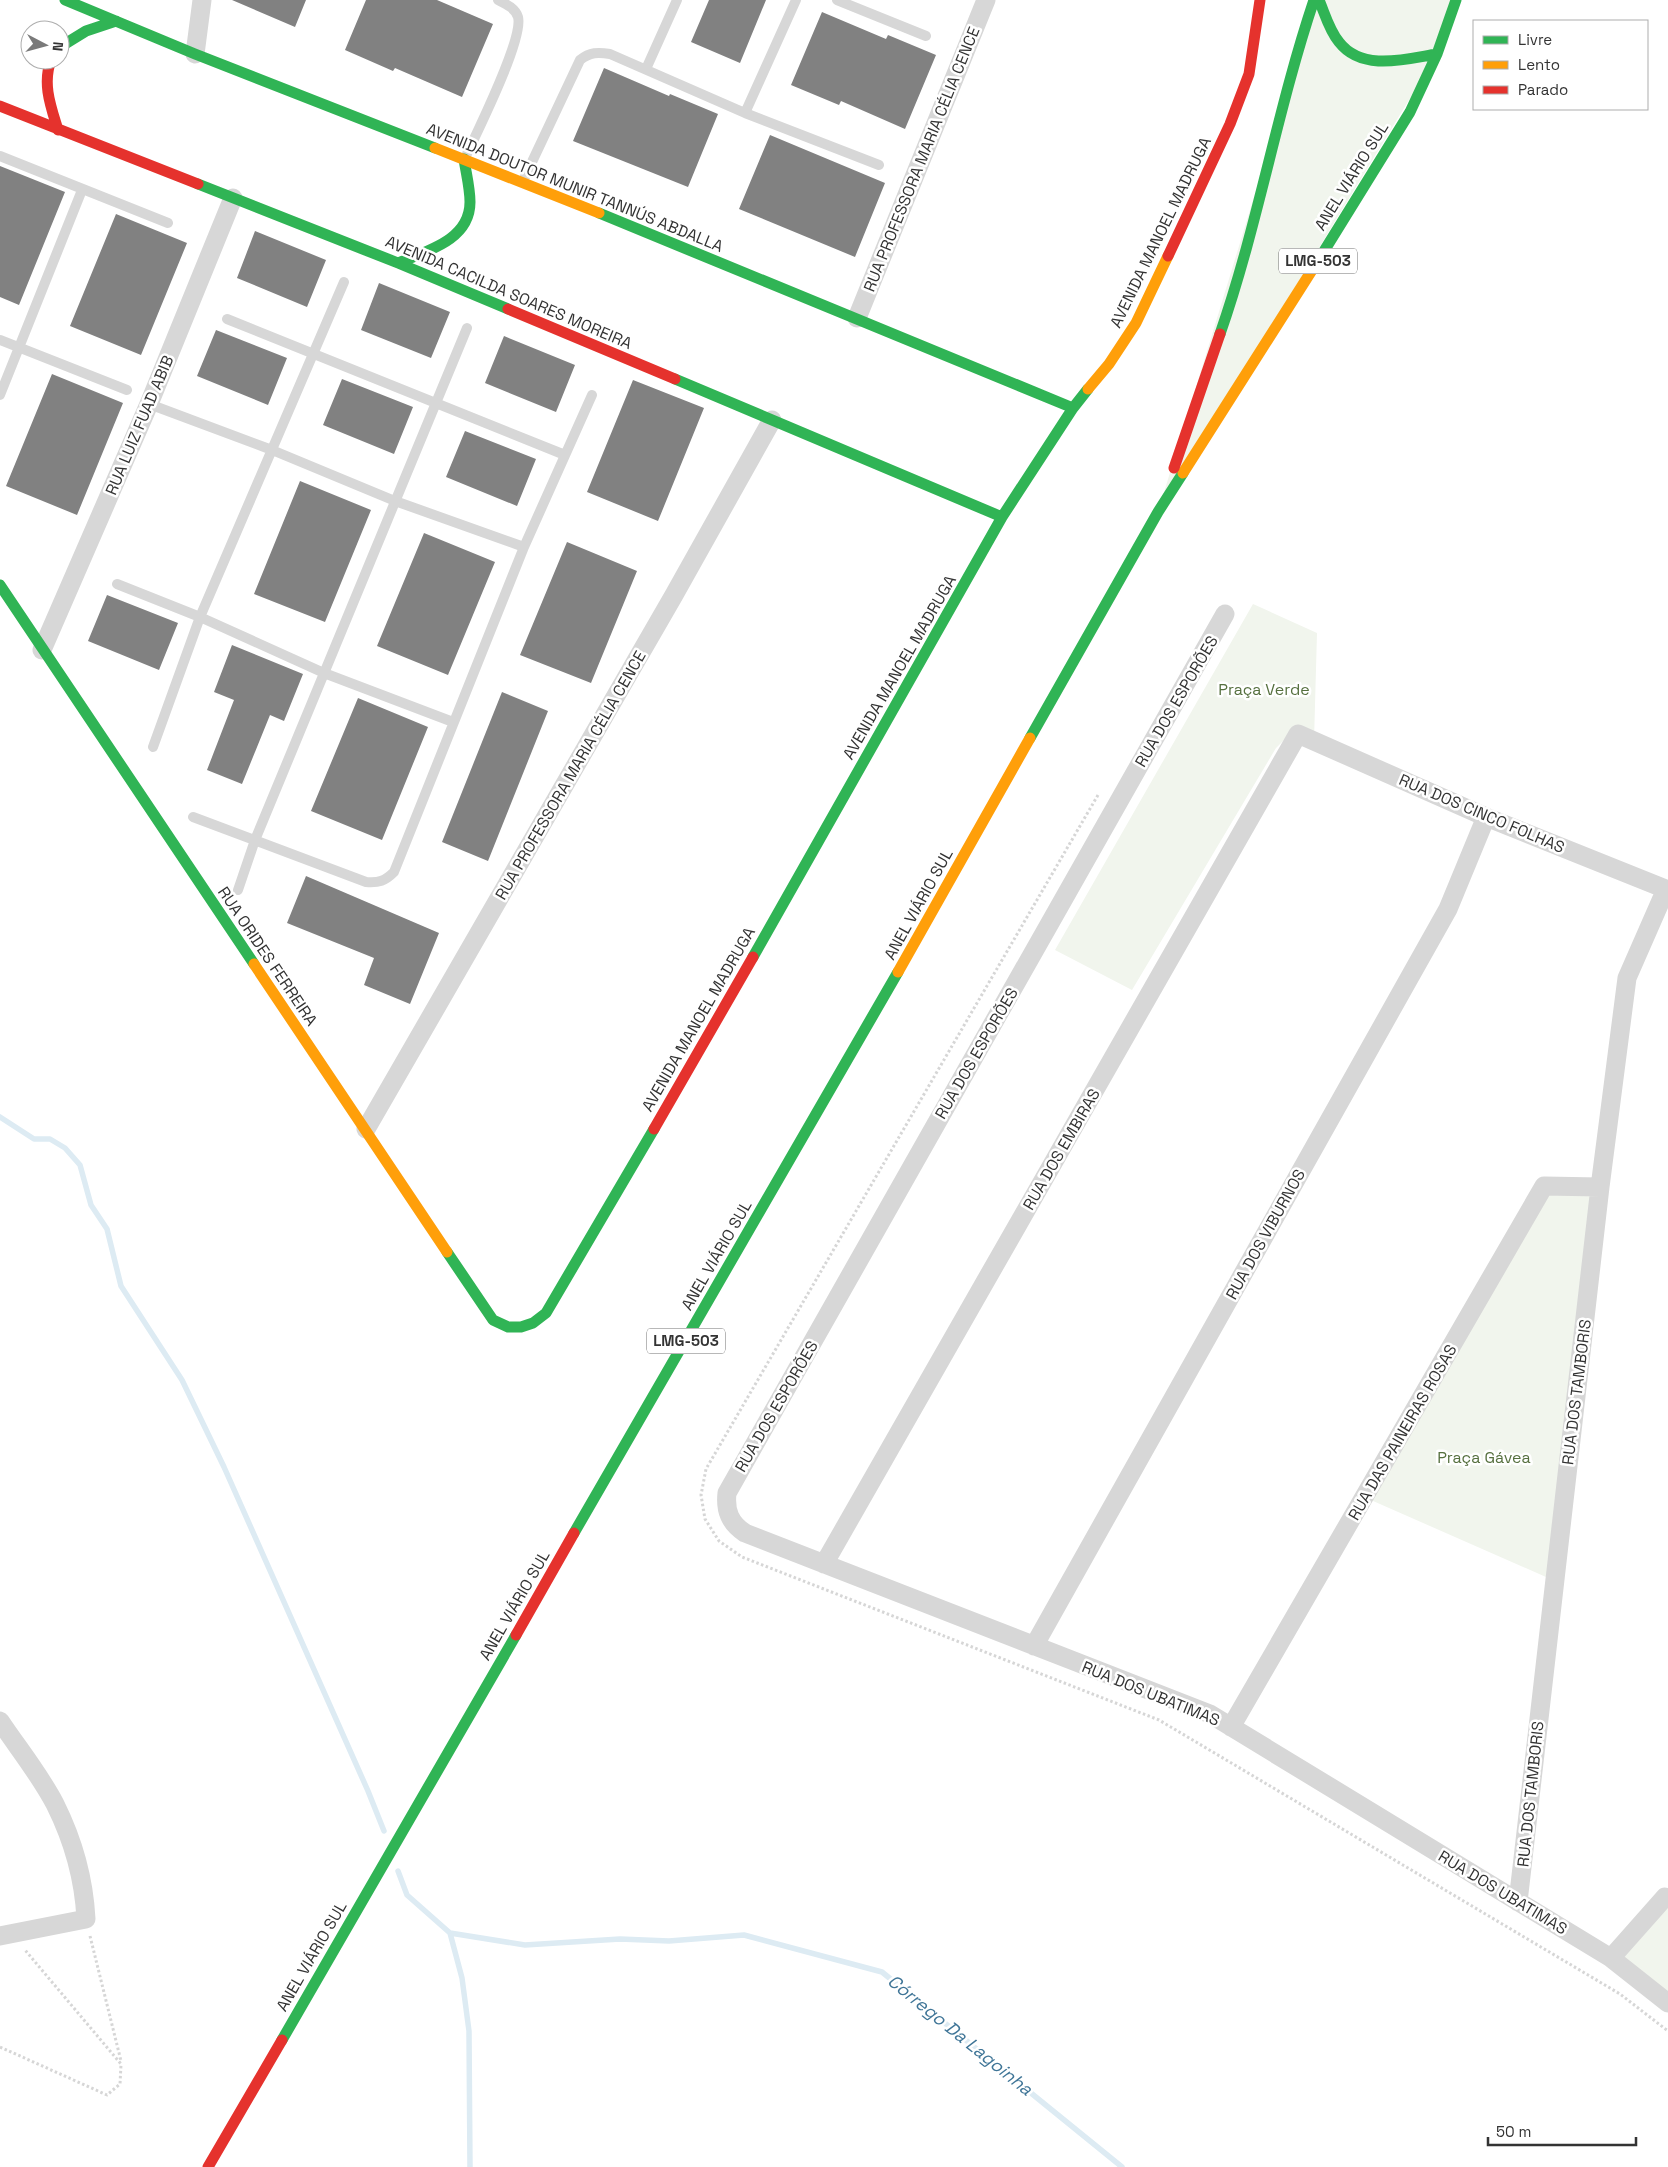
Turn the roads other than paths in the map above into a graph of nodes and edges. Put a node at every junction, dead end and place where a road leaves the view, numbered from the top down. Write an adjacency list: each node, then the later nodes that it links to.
1 (64, 0): 12 (street, AVENIDA DOUTOR MUNIR TANNÚS ABDALLA)
2 (202, 0): 15 (street)
3 (498, 0): 23 (lane)
4 (677, 0): 17 (lane)
5 (796, 0): 20 (lane)
6 (837, 0): 13 (lane)
7 (986, 0): 31 (street, RUA PROFESSORA MARIA CÉLIA CENCE)
8 (1260, 0): 42 (street, AVENIDA MANOEL MADRUGA)
9 (1314, 0): 47 (street, ANEL VIÁRIO SUL / LMG-503)
10 (1319, 0): 16 (street)
11 (1456, 0): 16 (street, ANEL VIÁRIO SUL / LMG-503)
12 (116, 21): 14 (street); 15 (street, AVENIDA DOUTOR MUNIR TANNÚS ABDALLA)
13 (926, 36)
14 (70, 39)
15 (195, 54): 23 (street, AVENIDA DOUTOR MUNIR TANNÚS ABDALLA)
16 (1437, 54): 47 (street, ANEL VIÁRIO SUL / LMG-503)
17 (646, 69): 20 (lane); 25 (lane)
18 (49, 70): 21 (street)
19 (0, 106): 21 (street, AVENIDA CACILDA SOARES MOREIRA)
20 (745, 113): 24 (lane)
21 (58, 130): 27 (street, AVENIDA CACILDA SOARES MOREIRA)
22 (0, 156): 26 (lane)
23 (464, 159): 25 (street, AVENIDA DOUTOR MUNIR TANNÚS ABDALLA); 29 (street)
24 (879, 165)
25 (523, 182): 31 (street, AVENIDA DOUTOR MUNIR TANNÚS ABDALLA)
26 (82, 190): 28 (lane); 35 (lane)
27 (233, 198): 29 (street, AVENIDA CACILDA SOARES MOREIRA); 40 (street, RUA LUIZ FUAD ABIB)
28 (168, 223)
29 (398, 263): 43 (street, AVENIDA CACILDA SOARES MOREIRA)
30 (344, 282): 36 (lane)
31 (857, 318): 42 (street, AVENIDA DOUTOR MUNIR TANNÚS ABDALLA)
32 (227, 319): 36 (lane)
33 (467, 328): 41 (lane)
34 (0, 340): 35 (lane)
35 (19, 347): 37 (lane); 38 (lane)
36 (313, 354): 41 (lane); 44 (lane)
37 (127, 390)
38 (0, 395)
39 (592, 395): 45 (lane)
40 (148, 404): 44 (lane); 54 (street, RUA LUIZ FUAD ABIB)
41 (436, 404): 45 (lane); 46 (lane)
42 (1073, 408): 48 (street, AVENIDA MANOEL MADRUGA)
43 (772, 420): 48 (street, AVENIDA CACILDA SOARES MOREIRA); 64 (street, RUA PROFESSORA MARIA CÉLIA CENCE)
44 (272, 450): 46 (lane); 53 (lane)
45 (565, 455): 49 (lane)
46 (395, 501): 49 (lane); 55 (lane)
47 (1158, 512): 77 (street, ANEL VIÁRIO SUL / LMG-503)
48 (1002, 517): 66 (street, AVENIDA MANOEL MADRUGA)
49 (524, 548): 56 (lane)
50 (117, 584): 53 (lane)
51 (0, 585): 54 (street, RUA ORIDES FERREIRA)
52 (1225, 614): 67 (street, RUA DOS ESPORÕES)
53 (200, 617): 55 (lane); 58 (lane)
54 (42, 650): 64 (street, RUA ORIDES FERREIRA)
55 (324, 673): 56 (lane); 61 (lane)
56 (453, 722): 61 (lane)
57 (1298, 734): 60 (street, RUA DOS CINCO FOLHAS); 68 (street, RUA DOS EMBIRAS)
58 (153, 747)
59 (193, 817): 61 (lane)
60 (1486, 817): 62 (street, RUA DOS CINCO FOLHAS); 69 (street, RUA DOS VIBURNOS)
61 (255, 840): 63 (lane)
62 (1667, 889): 65 (street, RUA DOS TAMBORIS)
63 (238, 890)
64 (366, 1129): 66 (street, RUA ORIDES FERREIRA)
65 (1600, 1186): 71 (street, RUA DAS PAINEIRAS ROSAS); 73 (street, RUA DOS TAMBORIS)
66 (520, 1328)
67 (727, 1493): 68 (street, RUA DOS UBATIMAS)
68 (824, 1564): 69 (street, RUA DOS UBATIMAS)
69 (1034, 1646): 71 (street, RUA DOS UBATIMAS)
70 (0, 1720): 74 (street)
71 (1231, 1727): 73 (street, RUA DOS UBATIMAS)
72 (1668, 1898): 75 (street)
73 (1518, 1902): 75 (street, RUA DOS UBATIMAS)
74 (6, 1935)
75 (1611, 1958): 76 (street, RUA DOS UBATIMAS)
76 (1668, 2003)
77 (208, 2167)

